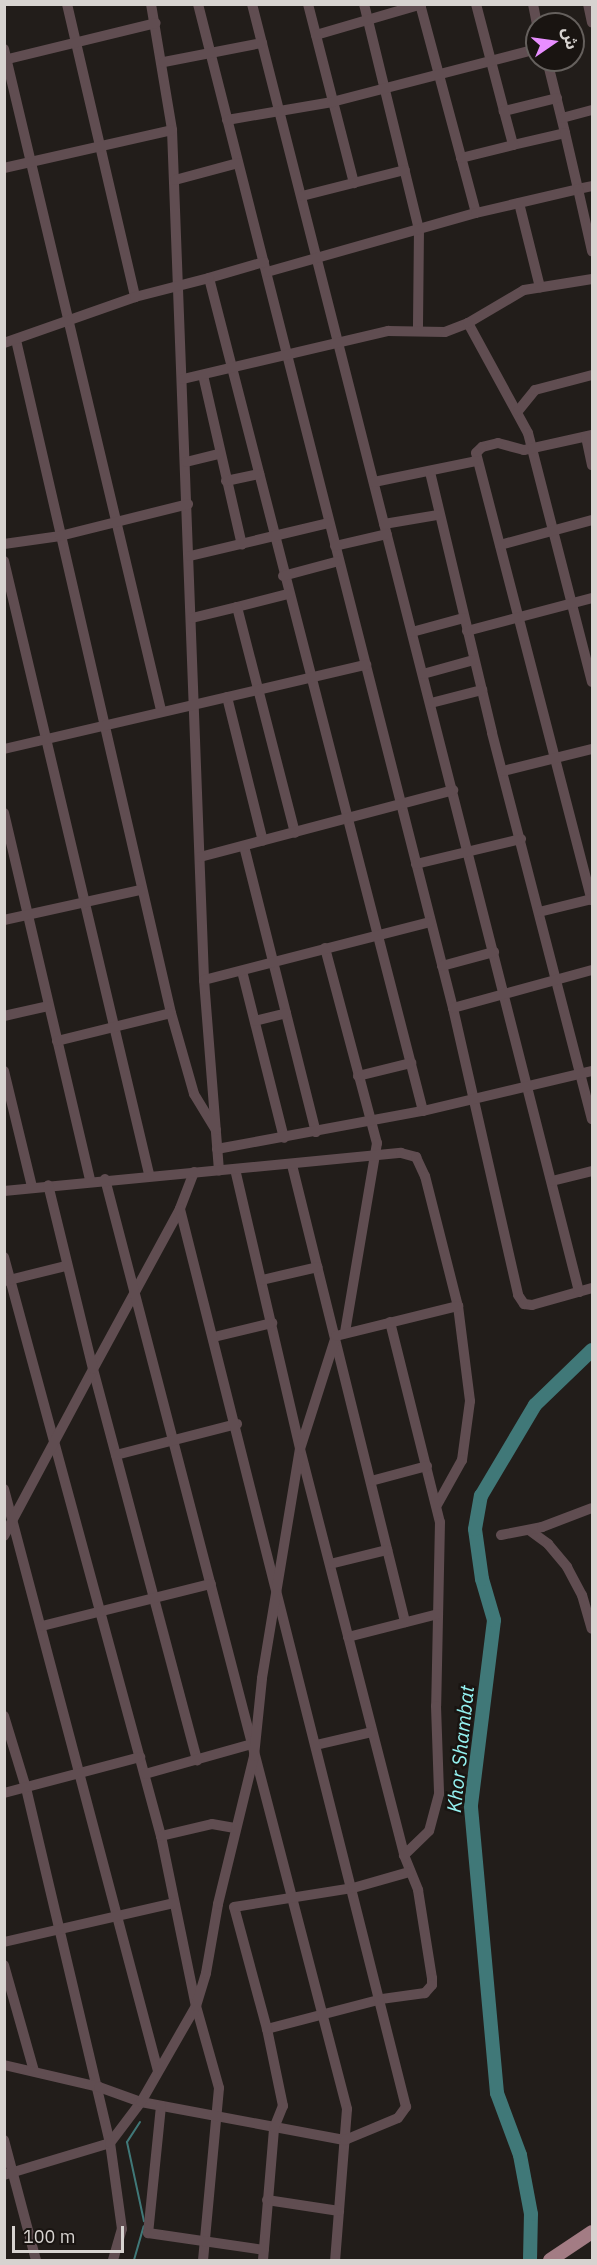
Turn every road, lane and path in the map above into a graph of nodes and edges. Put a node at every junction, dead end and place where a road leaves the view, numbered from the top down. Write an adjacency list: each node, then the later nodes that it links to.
1 (67, 4): 14 (street)
2 (152, 4): 11 (street)
3 (198, 4): 17 (street)
4 (252, 4): 15 (street)
5 (308, 4): 13 (street)
6 (364, 4): 10 (street)
7 (476, 4): 19 (street)
8 (588, 4): 12 (street)
9 (421, 5): 10 (street); 22 (street)
10 (369, 21): 13 (street); 23 (street)
11 (156, 23): 14 (street); 20 (street)
12 (592, 23)
13 (316, 35): 25 (street)
14 (76, 42): 18 (street); 34 (street)
15 (262, 43): 17 (street); 26 (street)
16 (525, 52): 19 (street)
17 (210, 53): 20 (street); 30 (street)
18 (5, 56): 36 (street)
19 (490, 61): 22 (street); 28 (street)
20 (164, 62): 31 (street)
21 (549, 72): 24 (street)
22 (438, 75): 23 (street); 35 (street)
23 (386, 88): 25 (street); 39 (street)
24 (557, 98): 28 (street); 29 (street)
25 (332, 102): 26 (street); 41 (street)
26 (280, 110): 30 (street); 44 (street)
27 (592, 110): 29 (street)
28 (504, 111): 33 (street)
29 (562, 118): 32 (street)
30 (227, 120): 37 (street)
31 (172, 130): 34 (street); 40 (street)
32 (565, 133): 33 (street); 43 (street)
33 (513, 145): 35 (street)
34 (99, 146): 36 (street); 55 (street)
35 (461, 158): 46 (street)
36 (32, 163): 38 (street); 56 (street)
37 (238, 163): 40 (street); 50 (street)
38 (4, 168)
39 (405, 170): 41 (street); 47 (street)
40 (175, 180): 53 (street)
41 (354, 183): 44 (street)
42 (592, 186): 43 (street)
43 (578, 189): 45 (street); 48 (street)
44 (302, 196): 49 (street)
45 (519, 203): 46 (street); 54 (street)
46 (476, 213): 47 (street)
47 (419, 229): 49 (street); 58 (street)
48 (592, 251)
49 (317, 259): 50 (street); 60 (street)
50 (265, 267): 51 (street); 61 (street)
51 (210, 278): 53 (street); 62 (street)
52 (592, 279): 54 (street)
53 (178, 286): 55 (street); 65 (street)
54 (540, 286): 57 (street)
55 (135, 297): 56 (street)
56 (68, 321): 59 (street); 80 (street)
57 (468, 323): 58 (street); 66 (street)
58 (418, 330): 60 (street)
59 (10, 341): 84 (street)
60 (337, 341): 61 (street); 76 (street)
61 (285, 353): 62 (street); 81 (street)
62 (233, 367): 63 (street); 74 (street)
63 (203, 375): 65 (street); 69 (street)
64 (592, 375): 66 (street)
65 (183, 379): 71 (street)
66 (518, 411): 68 (street)
67 (589, 436): 68 (street); 72 (street)
68 (533, 449): 70 (street); 83 (street)
69 (219, 454): 71 (street); 75 (street)
70 (476, 461): 73 (street); 88 (street)
71 (186, 462): 77 (street)
72 (592, 465)
73 (430, 472): 76 (street); 78 (street)
74 (259, 474): 75 (street); 85 (street)
75 (226, 481): 87 (street)
76 (374, 482): 82 (street)
77 (188, 504): 80 (street); 90 (street)
78 (438, 515): 82 (street); 100 (street)
79 (592, 520): 83 (street)
80 (116, 523): 84 (street); 113 (street)
81 (329, 523): 85 (street); 89 (street)
82 (386, 529): 89 (street); 102 (street)
83 (554, 530): 88 (street); 96 (street)
84 (60, 536): 86 (street); 114 (street)
85 (273, 537): 87 (street); 93 (street)
86 (4, 544)
87 (242, 545): 90 (street)
88 (500, 545): 98 (street)
89 (335, 546): 92 (street)
90 (190, 556): 99 (street)
91 (4, 561): 115 (street)
92 (339, 561): 93 (street); 104 (street)
93 (284, 576): 94 (street)
94 (288, 594): 97 (street); 106 (street)
95 (592, 598): 96 (street)
96 (572, 603): 98 (street); 107 (street)
97 (237, 607): 99 (street); 108 (street)
98 (520, 616): 101 (street); 118 (street)
99 (192, 618): 111 (street)
100 (464, 618): 101 (street); 102 (street)
101 (467, 631): 103 (street)
102 (412, 632): 105 (street)
103 (474, 660): 105 (street); 109 (street)
104 (366, 665): 106 (street); 121 (street)
105 (423, 674): 112 (street)
106 (310, 678): 108 (street); 123 (street)
107 (592, 682)
108 (258, 690): 110 (street); 124 (street)
109 (482, 690): 112 (street); 119 (street)
110 (227, 697): 111 (street); 126 (street)
111 (196, 703): 113 (street); 129 (street)
112 (431, 703): 120 (street)
113 (161, 710): 114 (street)
114 (104, 725): 115 (street); 131 (street)
115 (46, 739): 116 (street); 133 (street)
116 (4, 749)
117 (592, 749): 118 (street)
118 (556, 758): 119 (street); 132 (street)
119 (503, 771): 125 (street)
120 (453, 790): 121 (street); 128 (street)
121 (401, 805): 123 (street); 130 (street)
122 (4, 813): 135 (street)
123 (348, 819): 124 (street); 138 (street)
124 (296, 832): 126 (street)
125 (521, 839): 128 (street); 134 (street)
126 (263, 841): 127 (street)
127 (244, 846): 129 (street); 141 (street)
128 (469, 852): 130 (street); 140 (street)
129 (200, 857): 145 (street)
130 (416, 864): 137 (street)
131 (141, 890): 133 (street); 150 (street)
132 (592, 900): 134 (street)
133 (83, 901): 135 (street); 154 (street)
134 (539, 912): 146 (street)
135 (27, 914): 136 (street); 148 (street)
136 (4, 920)
137 (430, 922): 138 (street); 142 (street)
138 (377, 935): 139 (street); 156 (street)
139 (325, 948): 141 (street); 159 (street)
140 (494, 952): 142 (street); 147 (street)
141 (273, 962): 144 (street); 151 (street)
142 (442, 966): 149 (street)
143 (592, 970): 146 (street)
144 (242, 971): 145 (street); 153 (street)
145 (204, 980): 165 (street)
146 (558, 980): 147 (street); 158 (street)
147 (505, 994): 149 (street); 160 (street)
148 (48, 1006): 152 (street); 155 (street)
149 (453, 1008): 161 (street)
150 (171, 1013): 154 (street); 165 (street)
151 (286, 1013): 153 (street); 166 (street)
152 (4, 1016)
153 (255, 1021): 167 (street)
154 (113, 1027): 155 (street); 175 (street)
155 (57, 1041): 177 (street)
156 (411, 1063): 159 (street); 162 (street)
157 (4, 1071): 180 (street)
158 (587, 1072): 160 (street); 163 (street)
159 (358, 1076): 164 (street)
160 (529, 1086): 161 (street); 178 (street)
161 (473, 1099): 162 (street); 190 (street)
162 (423, 1111): 164 (street)
163 (592, 1119)
164 (370, 1121): 166 (street); 169 (street)
165 (216, 1130): 168 (street)
166 (316, 1132): 167 (street)
167 (284, 1138): 168 (street)
168 (218, 1149): 172 (street)
169 (377, 1156): 170 (street); 191 (street); 194 (street)
170 (292, 1165): 171 (street); 185 (street)
171 (235, 1169): 172 (street); 186 (street)
172 (219, 1170): 174 (street)
173 (592, 1171): 178 (street)
174 (194, 1172): 175 (street); 182 (street)
175 (149, 1174): 176 (street)
176 (105, 1179): 177 (street); 189 (street)
177 (90, 1181): 179 (street)
178 (552, 1181): 190 (street)
179 (48, 1185): 180 (street); 184 (street)
180 (33, 1187): 181 (street)
181 (4, 1191)
182 (180, 1209): 189 (street); 195 (street)
183 (4, 1257): 187 (street)
184 (66, 1266): 187 (street); 196 (street)
185 (318, 1267): 186 (street); 194 (street)
186 (262, 1280): 193 (street)
187 (7, 1281): 199 (street)
188 (592, 1288): 190 (street)
189 (135, 1291): 196 (street); 198 (street)
190 (579, 1292)
191 (458, 1306): 192 (street); 205 (street)
192 (390, 1322): 194 (street); 202 (street)
193 (272, 1323): 195 (street); 200 (street)
194 (340, 1334): 200 (street); 203 (street)
195 (214, 1338): 197 (street)
196 (93, 1369): 199 (street); 201 (street)
197 (237, 1424): 198 (street); 214 (street)
198 (174, 1440): 201 (street); 213 (street)
199 (53, 1442): 207 (street); 216 (street)
200 (300, 1449): 212 (street); 214 (street)
201 (116, 1455): 215 (street)
202 (427, 1466): 203 (street); 205 (street)
203 (370, 1481): 211 (street)
204 (4, 1489): 207 (street)
205 (437, 1505): 217 (street)
206 (592, 1508): 208 (street)
207 (14, 1519): 210 (street); 219 (street)
208 (529, 1530): 209 (street); 220 (street)
209 (501, 1535)
210 (4, 1536)
211 (387, 1550): 212 (street); 218 (street)
212 (330, 1564): 221 (street)
213 (211, 1584): 215 (street); 224 (street)
214 (277, 1584): 225 (street); 226 (street)
215 (155, 1599): 216 (street); 228 (street)
216 (100, 1612): 219 (street); 227 (street)
217 (438, 1614): 218 (street); 235 (street)
218 (405, 1622): 221 (street)
219 (42, 1626): 229 (street)
220 (592, 1629)
221 (348, 1637): 223 (street)
222 (4, 1716): 231 (street)
223 (372, 1731): 225 (street); 235 (street)
224 (252, 1744): 226 (street); 228 (street)
225 (316, 1745): 237 (street)
226 (254, 1756): 233 (street); 238 (street)
227 (140, 1757): 229 (street); 230 (street)
228 (197, 1761): 230 (street)
229 (81, 1772): 231 (street); 242 (street)
230 (145, 1774): 234 (street)
231 (26, 1788): 232 (street); 243 (street)
232 (4, 1793)
233 (235, 1828): 234 (street); 240 (street)
234 (161, 1836): 239 (street)
235 (404, 1855): 236 (street)
236 (409, 1872): 237 (street); 246 (street)
237 (353, 1887): 238 (street); 246 (street)
238 (293, 1898): 241 (street); 248 (street)
239 (174, 1903): 242 (street); 247 (street)
240 (218, 1904): 241 (street); 247 (street)
241 (234, 1907): 249 (street)
242 (115, 1914): 243 (street); 252 (street)
243 (61, 1929): 244 (street); 253 (street)
244 (4, 1942)
245 (4, 1965): 251 (street)
246 (382, 1999): 248 (street); 259 (street)
247 (196, 2006): 252 (street); 256 (street)
248 (321, 2014): 249 (street); 259 (street)
249 (267, 2029): 257 (street)
250 (4, 2065): 251 (street)
251 (34, 2071): 253 (street)
252 (158, 2071): 254 (street)
253 (99, 2087): 254 (street); 260 (street)
254 (141, 2102): 255 (street); 260 (street)
255 (161, 2106): 256 (street); 265 (street)
256 (216, 2118): 257 (street); 265 (street)
257 (274, 2128): 259 (street); 262 (street)
258 (4, 2140): 261 (street)
259 (345, 2140): 263 (street)
260 (110, 2143): 261 (street); 269 (street)
261 (9, 2173): 268 (street)
262 (267, 2200): 263 (street); 267 (street)
263 (339, 2211): 271 (street)
264 (592, 2232): 272 (main road)
265 (204, 2241): 267 (street); 270 (street)
266 (592, 2242): 273 (main road)
267 (264, 2255)
268 (36, 2260)
269 (113, 2260)
270 (203, 2260)
271 (335, 2260)
272 (550, 2260)
273 (564, 2260)

